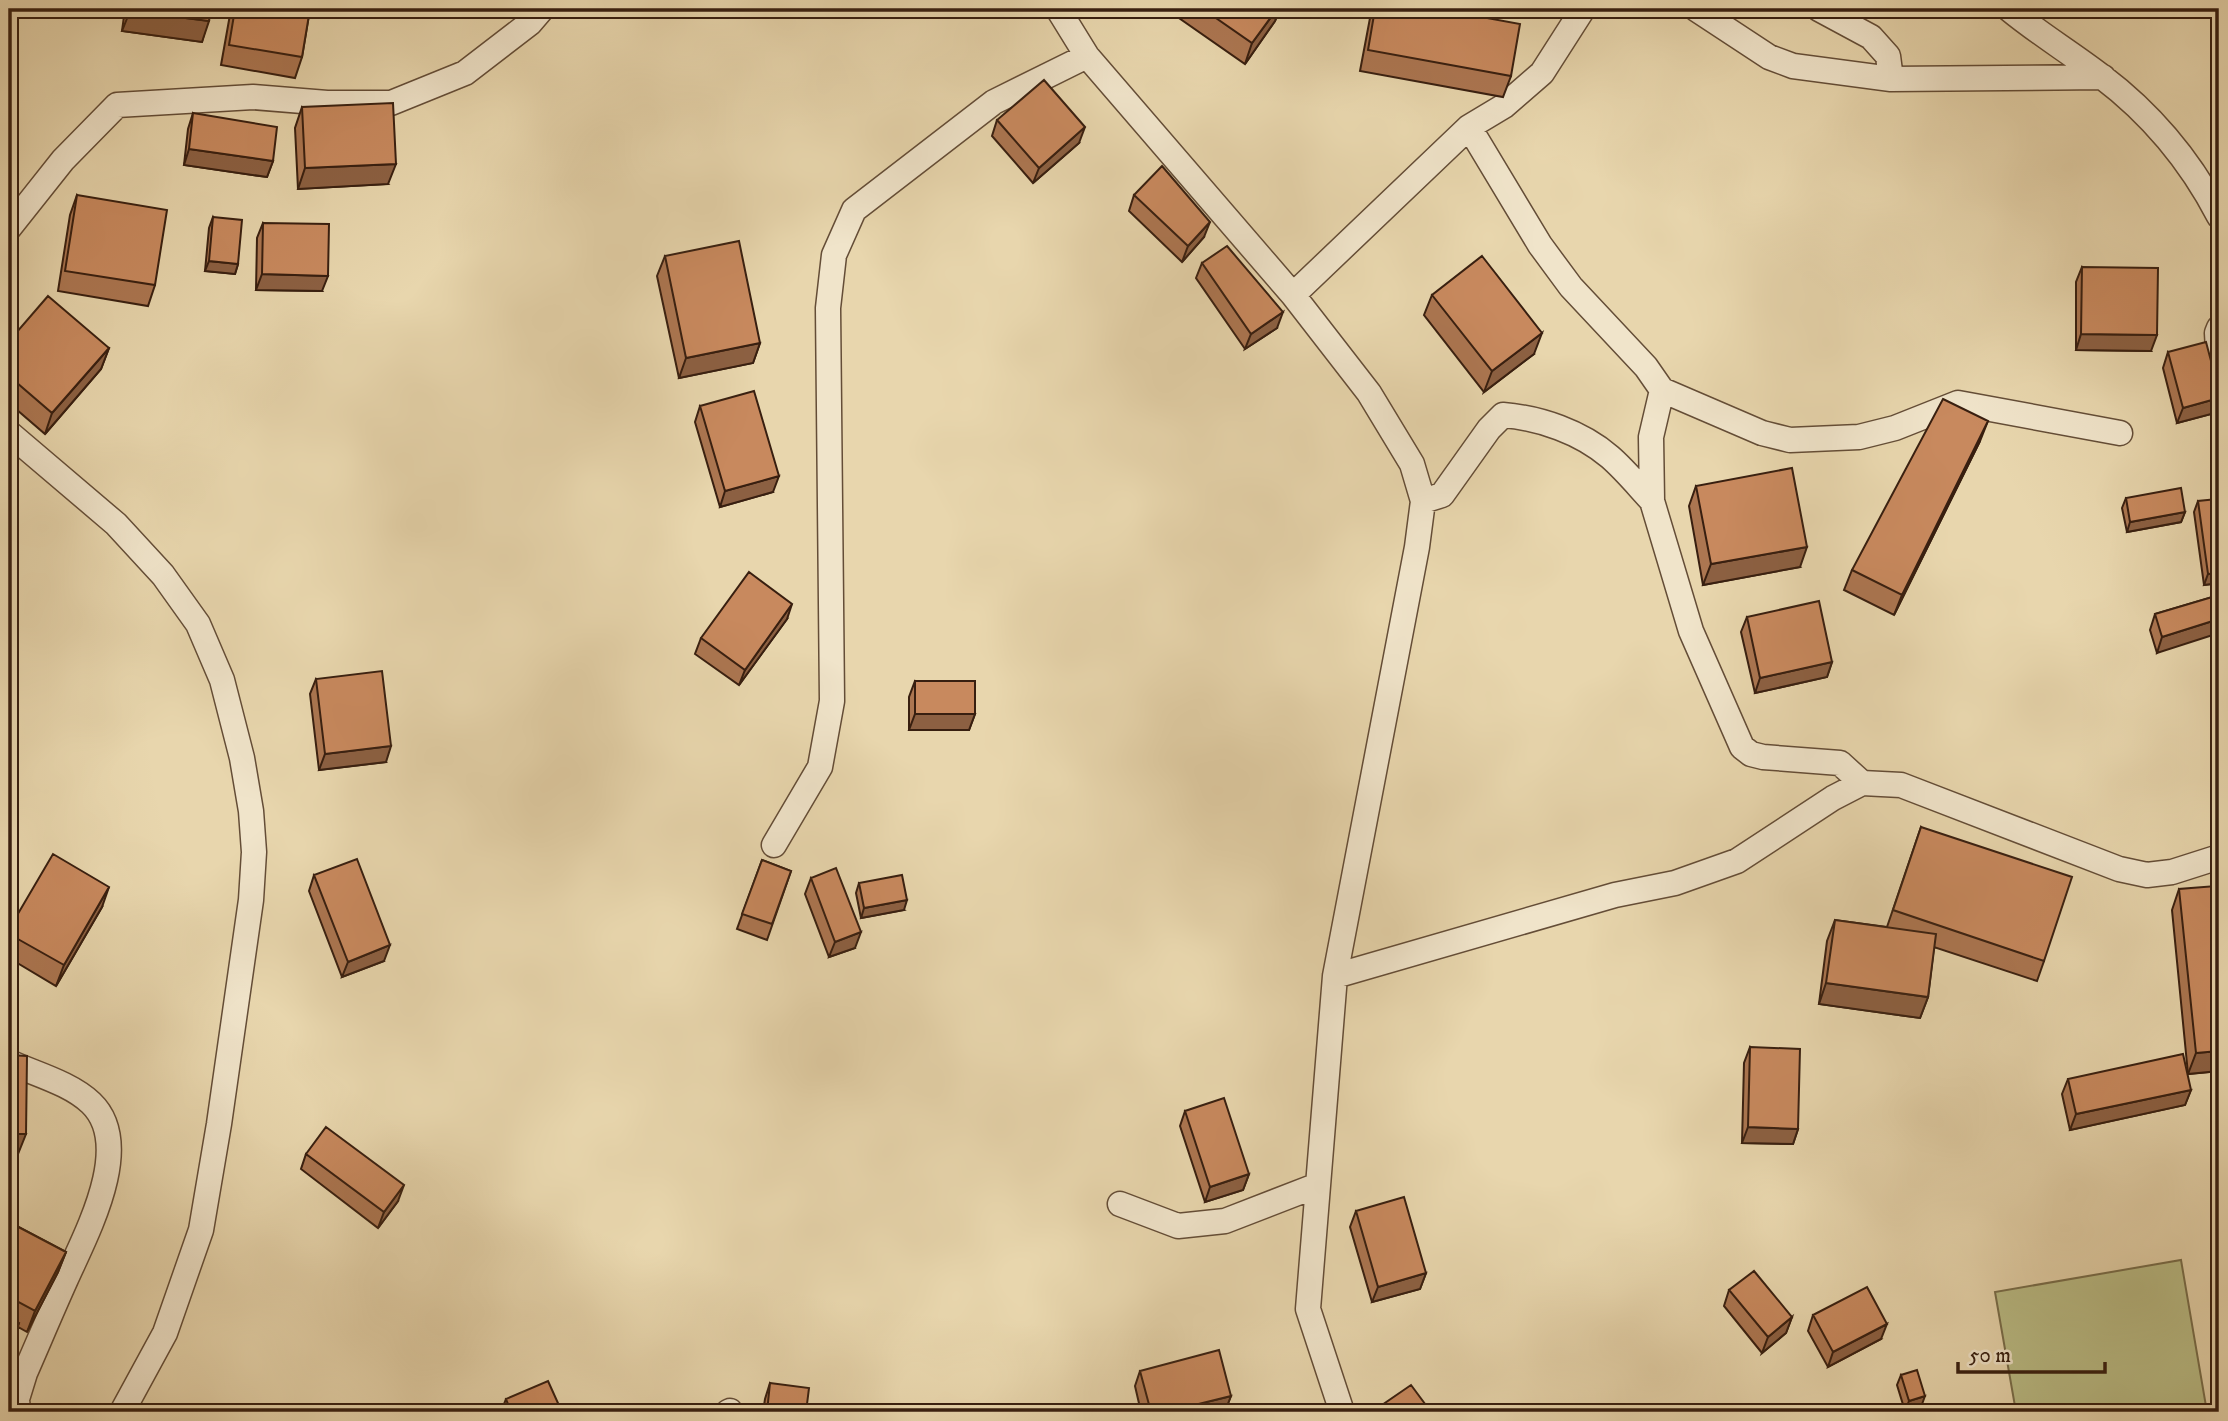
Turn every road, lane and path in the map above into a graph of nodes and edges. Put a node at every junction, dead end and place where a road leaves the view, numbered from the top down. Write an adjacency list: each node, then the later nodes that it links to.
1 (542, 9): 12 (street)
2 (1058, 9): 7 (street)
3 (1583, 9): 10 (street)
4 (1696, 9): 9 (street)
5 (1819, 9): 9 (street)
6 (2009, 9): 8 (street)
7 (1087, 56): 13 (street); 22 (street)
8 (2103, 77): 9 (street); 11 (street)
9 (1891, 79)
10 (1469, 127): 13 (street); 16 (street)
11 (2219, 216)
12 (9, 228)
13 (1293, 295): 19 (street)
14 (2219, 328): 15 (street)
15 (2219, 368)
16 (1662, 390): 18 (street); 20 (street)
17 (9, 433): 29 (street)
18 (2120, 433)
19 (1423, 501): 20 (street); 24 (street)
20 (1652, 501): 21 (street)
21 (1862, 783): 23 (street); 24 (street)
22 (774, 845)
23 (2219, 857)
24 (1335, 976): 26 (street)
25 (9, 1062): 28 (street)
26 (1318, 1185): 27 (street); 30 (street)
27 (1120, 1204)
28 (18, 1412)
29 (122, 1412)
30 (1342, 1412)

